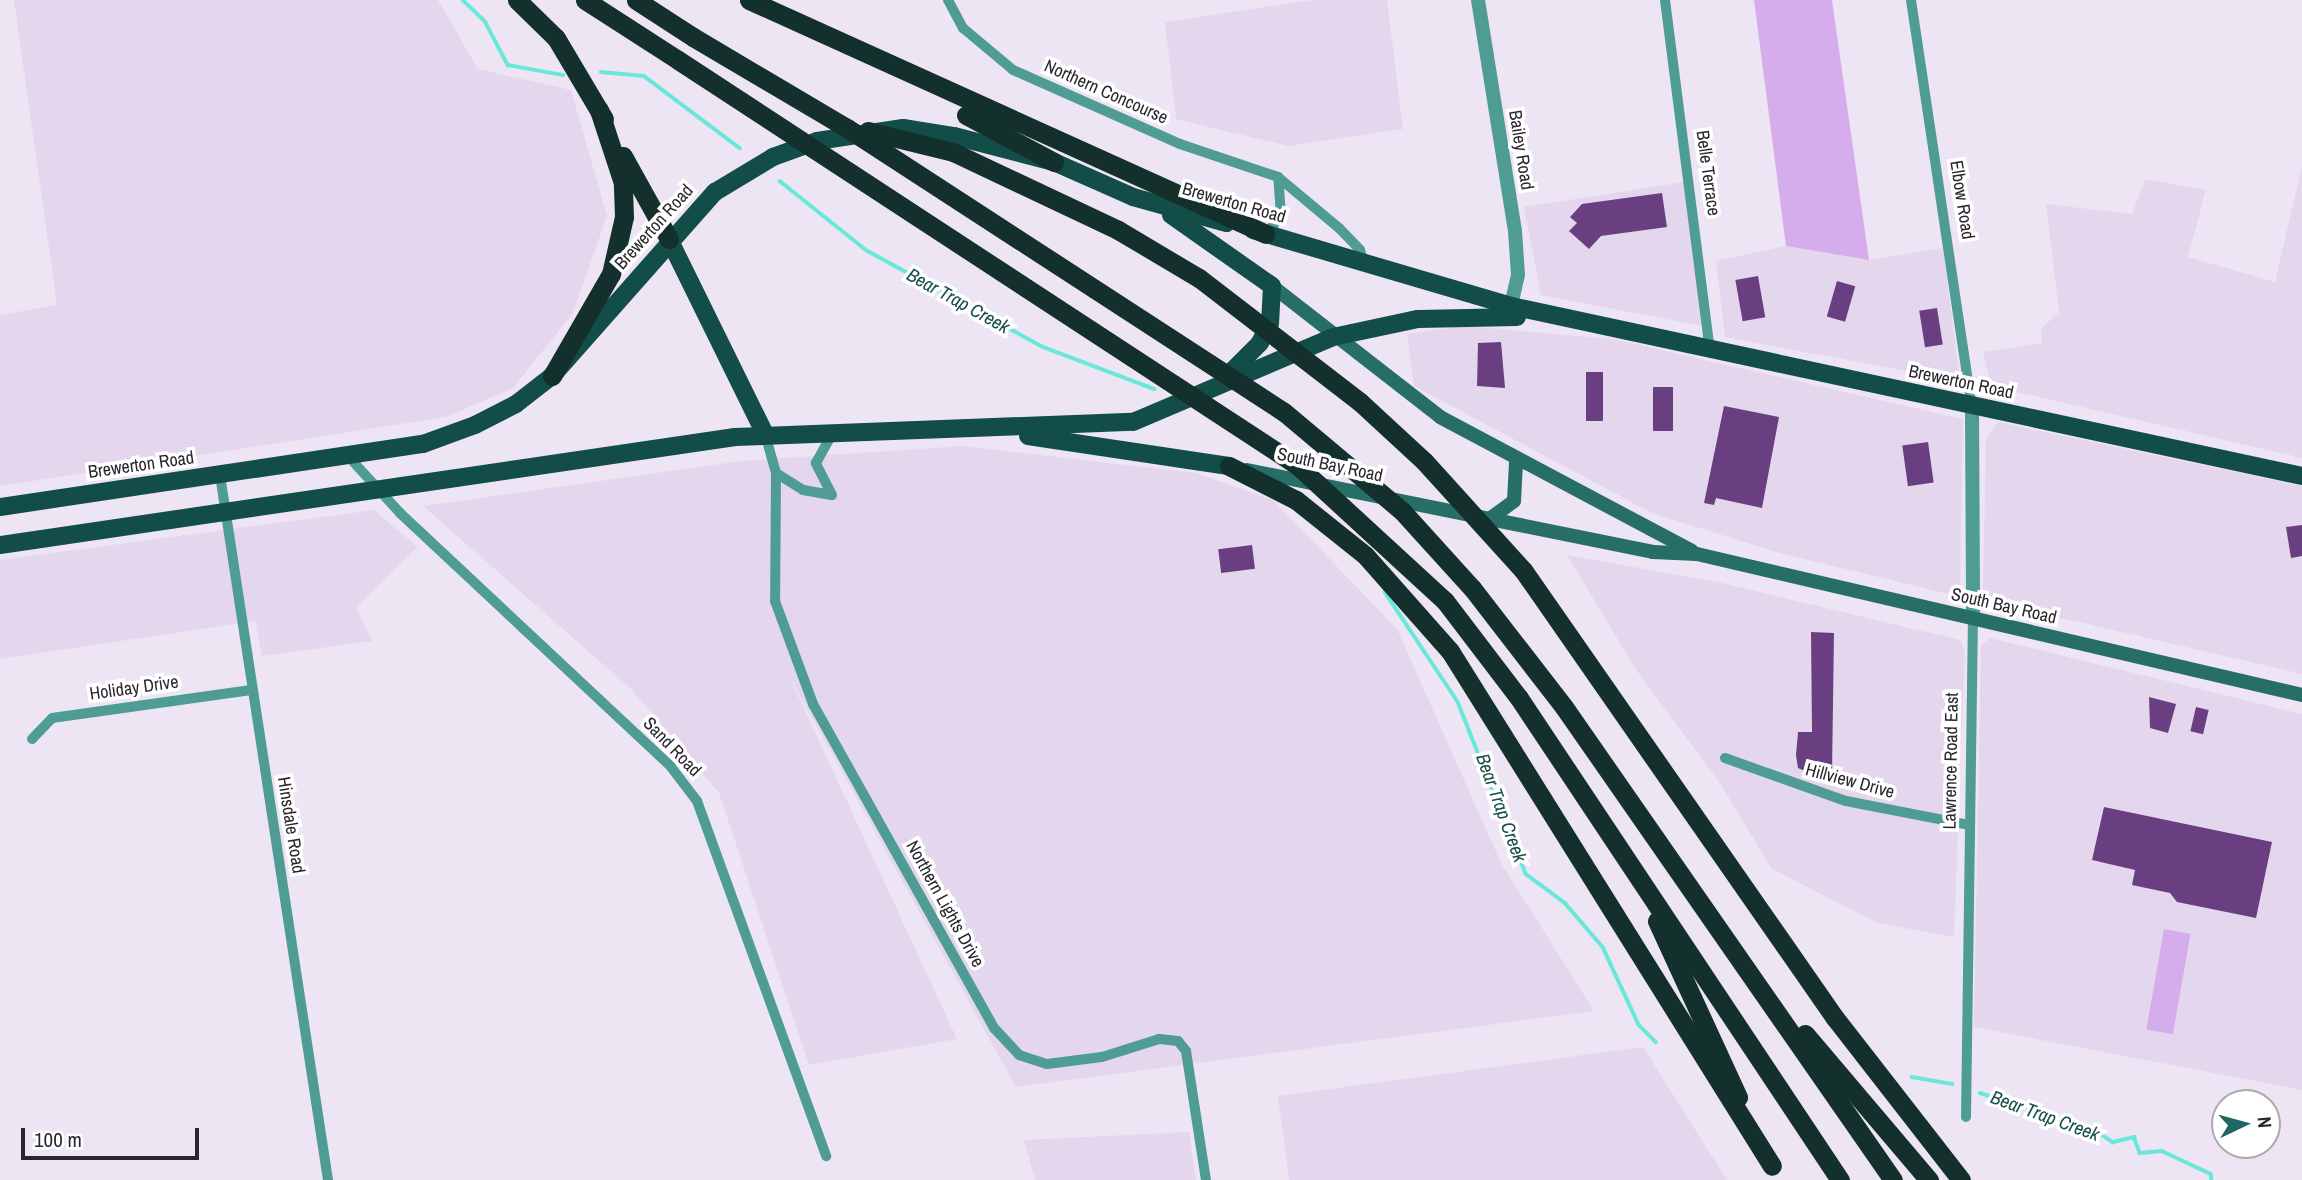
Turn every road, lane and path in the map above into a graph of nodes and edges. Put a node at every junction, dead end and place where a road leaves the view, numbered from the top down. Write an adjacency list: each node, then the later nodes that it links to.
1 (517, 0): 10 (highway)
2 (585, 0): 48 (highway, bridge)
3 (636, 0): 49 (highway, bridge)
4 (749, 0): 9 (highway)
5 (948, 0): 13 (street, Northern Concourse)
6 (1478, 0): 19 (street, Bailey Road)
7 (1665, 0): 23 (street, Belle Terrace)
8 (1911, 0): 26 (street, Elbow Road)
9 (854, 52): 12 (highway); 15 (highway)
10 (599, 110): 16 (highway); 24 (highway)
11 (868, 131): 12 (main road, Brewerton Road); 16 (main road, Brewerton Road); 58 (highway, bridge)
12 (1054, 162): 14 (main road, Brewerton Road)
13 (1278, 177): 15 (street); 17 (street, Northern Concourse)
14 (1133, 197): 15 (main road, Brewerton Road); 18 (main road, South Bay Road)
15 (1266, 234): 17 (main road, Brewerton Road)
16 (669, 239): 24 (main road, Brewerton Road); 29 (main road)
17 (1364, 264): 19 (main road, Brewerton Road)
18 (1272, 286): 22 (main road, South Bay Road); 25 (main road)
19 (1511, 306): 20 (main road); 21 (main road, Brewerton Road)
20 (1490, 314): 21 (main road, Brewerton Road); 22 (main road, Brewerton Road)
21 (1611, 330): 23 (main road, Brewerton Road)
22 (1333, 337): 25 (main road, Brewerton Road); 31 (main road, South Bay Road)
23 (1710, 351): 26 (main road, Brewerton Road)
24 (552, 376): 30 (main road, Brewerton Road)
25 (1214, 388): 27 (main road, Brewerton Road)
26 (1972, 406): 35 (main road, Brewerton Road); 42 (street, Lawrence Road East)
27 (954, 427): 28 (main road, Brewerton Road); 32 (main road, South Bay Road)
28 (835, 429): 29 (main road, Brewerton Road); 33 (street)
29 (765, 434): 33 (street); 36 (main road, Brewerton Road)
30 (348, 456): 34 (main road, Brewerton Road); 36 (street, Sand Road)
31 (1516, 462): 39 (main road); 41 (main road, South Bay Road)
32 (1229, 466): 39 (main road, South Bay Road); 52 (highway)
33 (776, 473): 54 (street, Northern Lights Drive)
34 (220, 475): 37 (main road, Brewerton Road); 38 (street, Hinsdale Road)
35 (2302, 476)
36 (379, 490): 38 (main road, Brewerton Road); 51 (street, Sand Road)
37 (0, 506)
38 (225, 512): 40 (main road, Brewerton Road); 43 (street, Hinsdale Road)
39 (1488, 520): 41 (main road, South Bay Road)
40 (0, 545)
41 (1697, 554): 42 (main road, South Bay Road)
42 (1973, 620): 44 (main road, South Bay Road); 47 (street, Lawrence Road East)
43 (251, 690): 45 (street, Holiday Drive); 53 (street, Hinsdale Road)
44 (2302, 695)
45 (32, 739)
46 (1725, 758): 47 (street, Hillview Drive)
47 (1969, 825): 50 (street, Lawrence Road East)
48 (1630, 863): 52 (highway); 55 (highway)
49 (1725, 939): 56 (highway); 57 (highway)
50 (1966, 1117)
51 (826, 1156)
52 (1776, 1173)
53 (328, 1180)
54 (1206, 1180)
55 (1840, 1180)
56 (1893, 1180)
57 (1929, 1180)
58 (1961, 1180)

